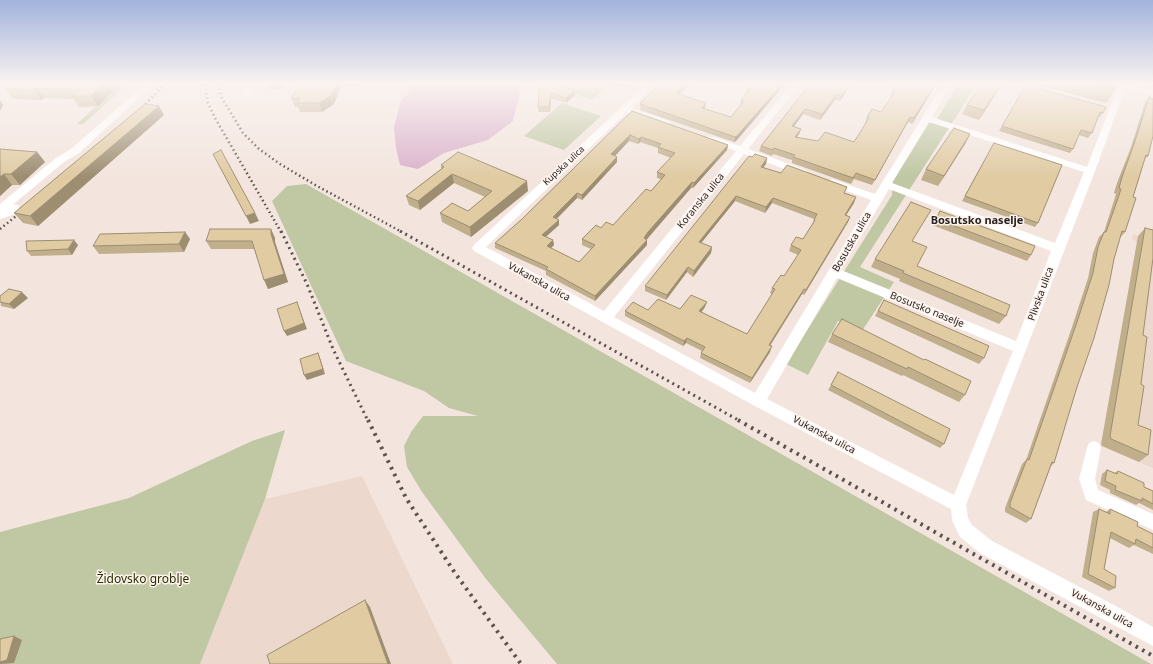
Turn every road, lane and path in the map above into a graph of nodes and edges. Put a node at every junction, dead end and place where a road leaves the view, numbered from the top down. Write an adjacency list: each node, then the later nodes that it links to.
1 (115, 115): 16 (street)
2 (619, 115): 17 (street, Kupska ulica)
3 (642, 115): 8 (street)
4 (771, 115): 10 (street, Koranska ulica)
5 (929, 115): 7 (street, Bosutska ulica)
6 (1108, 115): 11 (street, Plivska ulica)
7 (927, 118): 11 (street); 14 (street, Bosutska ulica)
8 (676, 127)
9 (705, 137): 10 (street)
10 (742, 150): 12 (street); 20 (street, Koranska ulica)
11 (1090, 171): 18 (street, Plivska ulica)
12 (810, 174)
13 (825, 180): 15 (street)
14 (886, 184): 15 (street, Bosutska ulica); 18 (street)
15 (877, 198): 19 (street, Bosutska ulica)
16 (3, 213)
17 (478, 248): 20 (street, Vukanska ulica)
18 (1058, 249): 21 (street, Plivska ulica)
19 (834, 272): 21 (street, Bosutsko naselje); 22 (street, Bosutska ulica)
20 (606, 318): 22 (street, Vukanska ulica)
21 (1020, 348): 24 (street, Plivska ulica)
22 (758, 401): 24 (street, Vukanska ulica)
23 (1094, 448): 25 (street)
24 (958, 505): 26 (street, Vukanska ulica)
25 (1153, 522)
26 (1153, 637)

